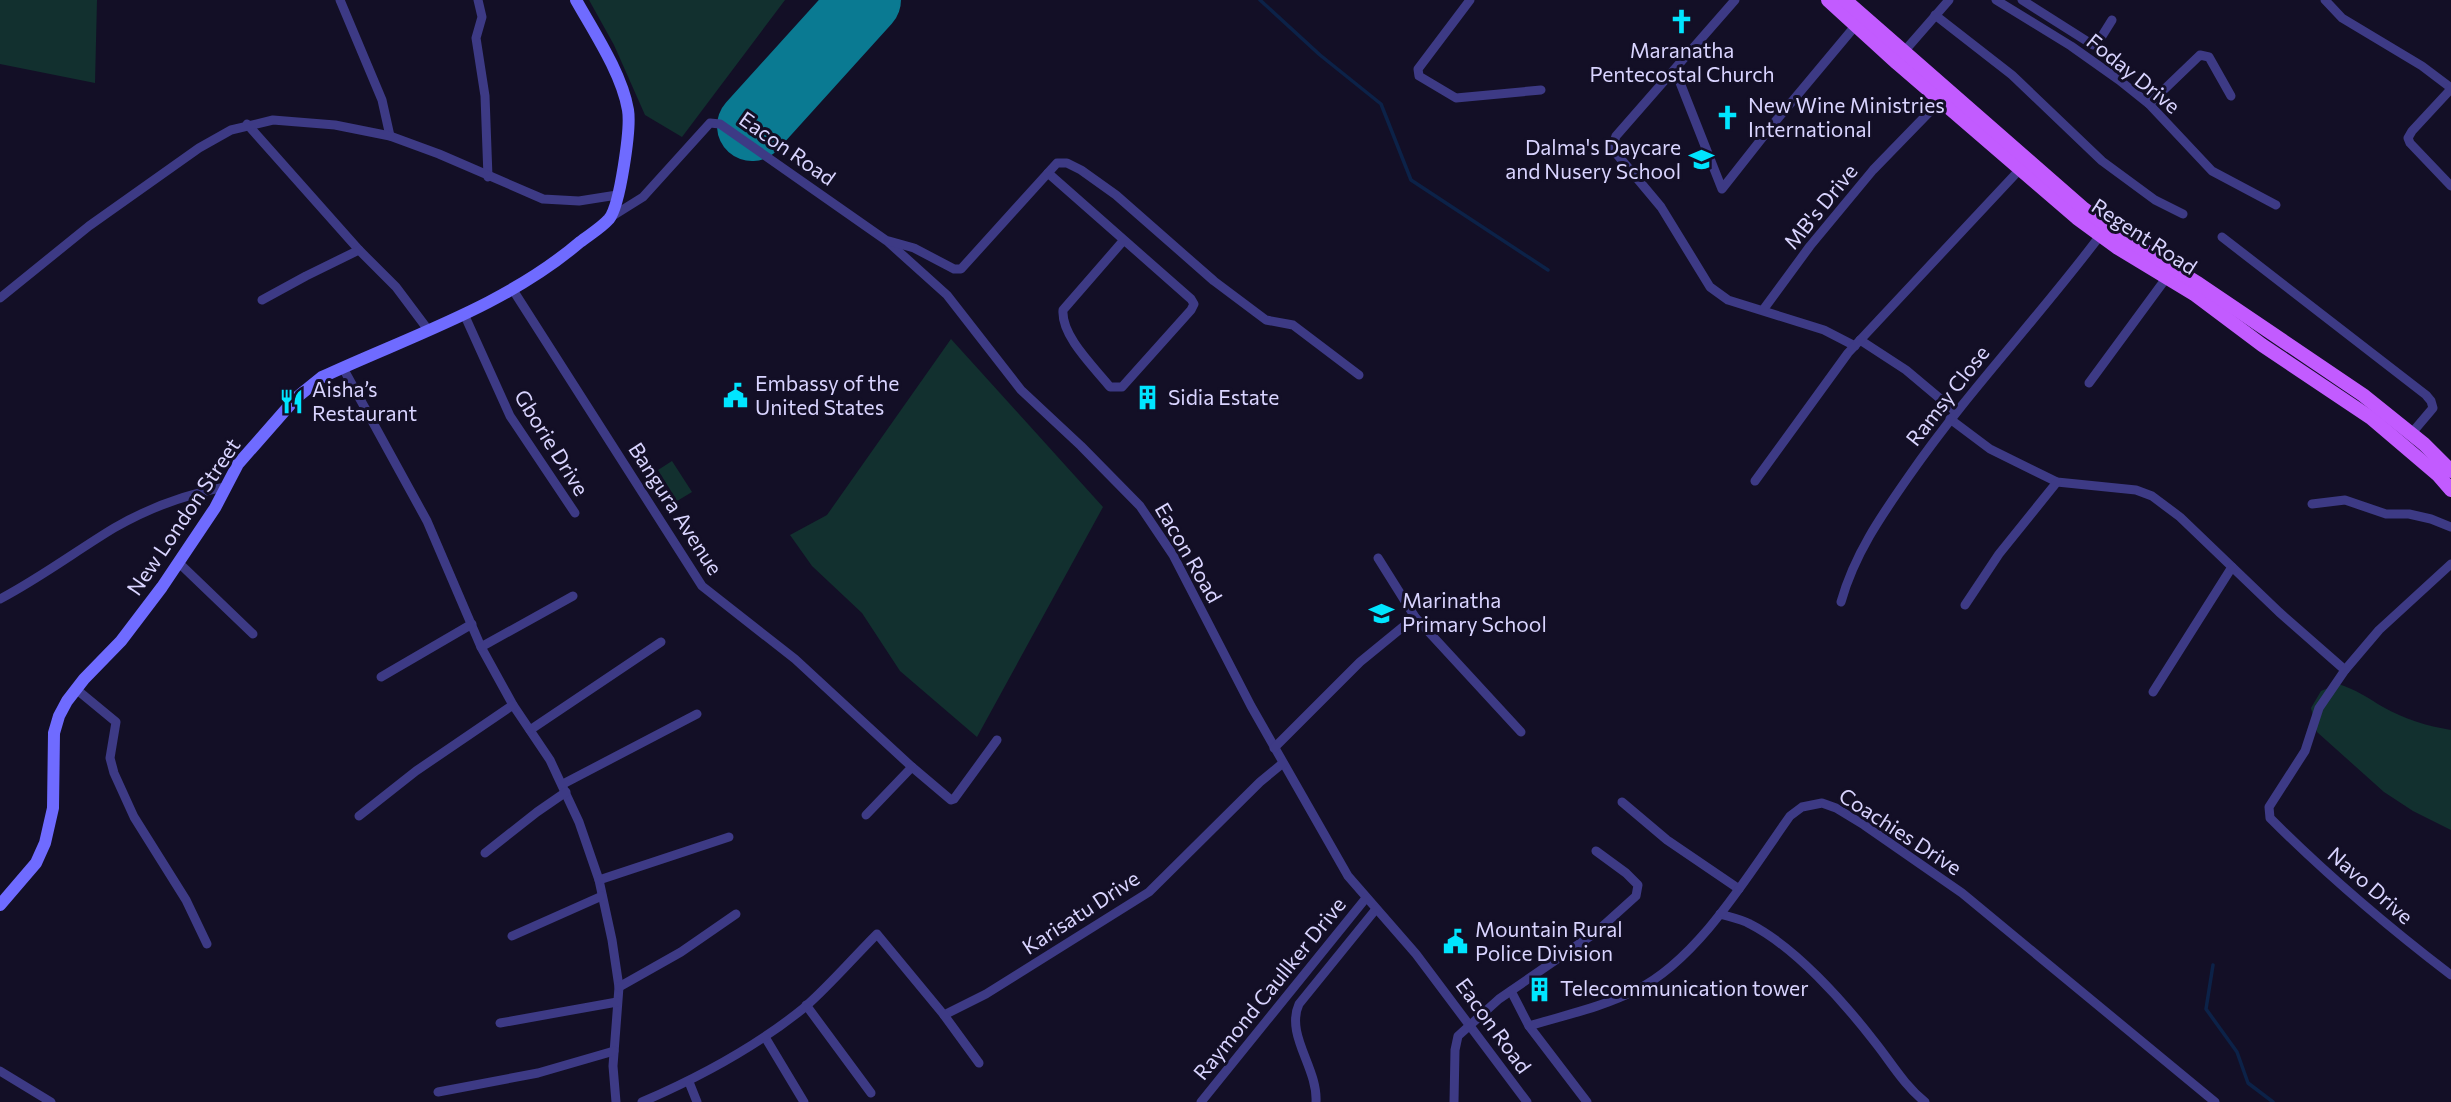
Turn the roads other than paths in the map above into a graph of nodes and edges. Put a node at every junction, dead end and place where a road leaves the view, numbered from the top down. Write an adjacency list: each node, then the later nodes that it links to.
1 (340, 0): 23 (street)
2 (478, 0): 26 (street)
3 (576, 0): 28 (street)
4 (1470, 0): 18 (street)
5 (1735, 0): 41 (street)
6 (1828, 0): 14 (main road, Regent Road)
7 (1845, 0): 15 (main road, Regent Road)
8 (1949, 0): 12 (street)
9 (1996, 0): 21 (street, Foday Drive)
10 (2022, 0): 13 (street)
11 (2325, 0): 17 (street)
12 (1935, 15): 15 (street); 30 (street)
13 (2112, 20)
14 (1856, 25): 15 (main road, Regent Road); 16 (street)
15 (1899, 57): 20 (main road, Regent Road); 24 (main road, Regent Road)
16 (1679, 80)
17 (2451, 89): 27 (street)
18 (1541, 90)
19 (2231, 96): 21 (street)
20 (1941, 100): 24 (main road, Regent Road); 41 (street, MB's Drive)
21 (2149, 104): 29 (street, Foday Drive)
22 (247, 124): 23 (street); 36 (street); 39 (street)
23 (390, 136): 26 (street)
24 (2024, 164): 32 (main road, Regent Road); 45 (street)
25 (1048, 173): 34 (street); 35 (street); 48 (street)
26 (488, 177): 28 (street)
27 (2451, 186)
28 (617, 195): 31 (street)
29 (2276, 205)
30 (2183, 214)
31 (611, 218): 34 (street, Eacon Road); 38 (street, New London Street)
32 (2104, 231): 37 (main road, Regent Road); 43 (main road, Regent Road); 50 (street, Ramsy Close)
33 (2221, 237): 51 (street)
34 (887, 241): 82 (street, Eacon Road)
35 (1123, 241): 35 (street)
36 (359, 250): 40 (street); 44 (street)
37 (2168, 277): 43 (main road, Regent Road); 49 (street)
38 (513, 290): 42 (street, New London Street); 84 (street, Bangura Avenue)
39 (0, 298)
40 (262, 300)
41 (1763, 310): 45 (street)
42 (464, 314): 44 (street, New London Street); 58 (street, Gborie Drive)
43 (2239, 318): 46 (main road, Regent Road)
44 (429, 331): 47 (street, New London Street)
45 (1858, 343): 50 (street); 53 (street)
46 (2276, 346): 51 (main road, Regent Road); 56 (main road, Regent Road)
47 (343, 368): 55 (street, New London Street); 69 (street)
48 (1359, 375)
49 (2089, 383)
50 (1953, 415): 54 (street); 66 (street, Ramsy Close)
51 (2411, 434): 52 (main road, Regent Road)
52 (2450, 469)
53 (1755, 481)
54 (2057, 482): 63 (street); 67 (street)
55 (225, 487): 61 (street, New London Street); 65 (street)
56 (2451, 490)
57 (2312, 504): 59 (street)
58 (575, 513)
59 (2451, 527)
60 (1378, 558): 68 (street)
61 (179, 563): 70 (street); 75 (street, New London Street)
62 (2451, 564): 73 (street)
63 (2232, 567): 73 (street); 76 (street)
64 (573, 596): 72 (street)
65 (0, 599)
66 (1841, 602)
67 (1965, 605)
68 (1415, 617): 80 (street); 82 (street)
69 (472, 624): 72 (street); 74 (street)
70 (253, 634)
71 (661, 642): 79 (street)
72 (481, 647): 77 (street)
73 (2346, 670): 102 (street, Navo Drive)
74 (381, 677)
75 (76, 689): 96 (street, New London Street); 101 (street)
76 (2153, 692)
77 (513, 705): 79 (street); 88 (street)
78 (697, 714): 85 (street)
79 (530, 730): 85 (street)
80 (1521, 732)
81 (996, 740): 84 (street, Bangura Avenue)
82 (1274, 748): 83 (street, Eacon Road)
83 (1283, 763): 95 (street, Eacon Road); 107 (street, Karisatu Drive)
84 (912, 767): 87 (street)
85 (564, 788): 91 (street); 92 (street)
86 (1622, 802): 93 (street)
87 (866, 814)
88 (359, 816)
89 (729, 837): 92 (street)
90 (1596, 851): 104 (street)
91 (485, 853)
92 (599, 880): 94 (street)
93 (1739, 889): 99 (street, Coachies Drive); 129 (street, Coachies Drive)
94 (602, 896): 100 (street); 103 (street)
95 (1366, 898): 97 (street, Eacon Road); 123 (street, Raymond Caullker Drive)
96 (0, 905)
97 (1376, 909): 109 (street, Eacon Road); 124 (street)
98 (736, 914): 103 (street)
99 (1720, 914): 110 (street, Coachies Drive); 128 (street)
100 (512, 936)
101 (207, 944)
102 (2451, 975)
103 (618, 987): 105 (street)
104 (1511, 991): 109 (street); 110 (street)
105 (617, 1002): 108 (street); 112 (street)
106 (806, 1005): 107 (street); 111 (street); 117 (street)
107 (944, 1015): 113 (street)
108 (500, 1023)
109 (1471, 1024): 125 (street); 126 (street, Eacon Road)
110 (1529, 1026): 127 (street)
111 (765, 1037): 115 (street); 122 (street)
112 (614, 1051): 116 (street); 119 (street)
113 (979, 1063)
114 (0, 1071): 118 (street)
115 (689, 1082): 120 (street); 121 (street)
116 (438, 1092)
117 (871, 1093)
118 (51, 1102)
119 (616, 1102)
120 (642, 1102)
121 (697, 1102)
122 (804, 1102)
123 (1202, 1102)
124 (1316, 1102)
125 (1454, 1102)
126 (1527, 1102)
127 (1587, 1102)
128 (1925, 1102)
129 (2215, 1102)

